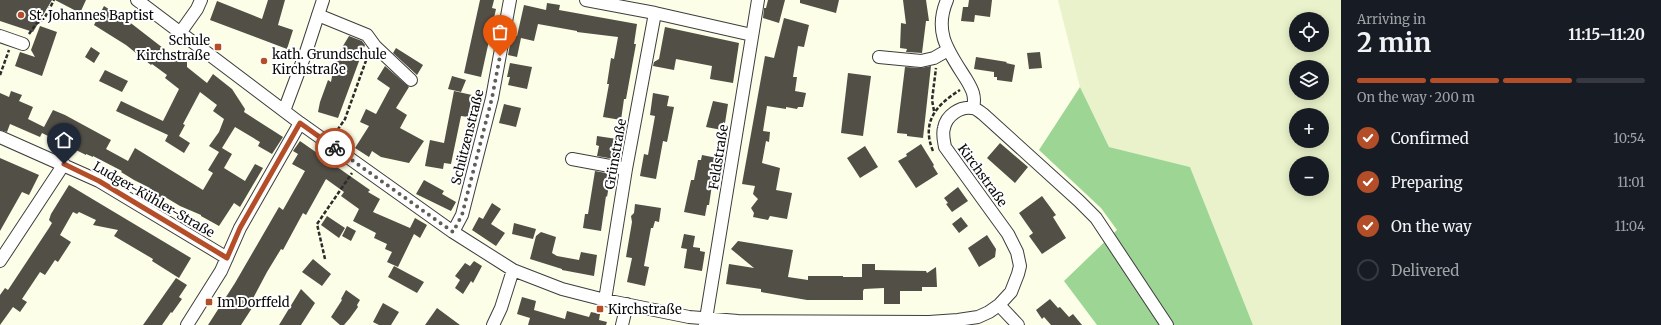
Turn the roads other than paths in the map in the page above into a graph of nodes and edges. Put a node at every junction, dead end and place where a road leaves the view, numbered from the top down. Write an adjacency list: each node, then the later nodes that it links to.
1 (137, 0): 10 (street, Kirchstraße)
2 (201, 0): 10 (street)
3 (323, 0): 9 (street)
4 (510, 0): 24 (street, Schützenstraße)
5 (586, 0): 8 (street)
6 (758, 0): 11 (street, Feldstraße)
7 (946, 0): 14 (street)
8 (655, 13): 11 (street); 23 (street, Grünstraße)
9 (318, 15): 16 (street); 18 (street)
10 (180, 33): 18 (street, Kirchstraße)
11 (752, 35): 31 (street, Feldstraße)
12 (0, 36): 13 (street)
13 (18, 42)
14 (948, 50): 15 (street); 17 (street)
15 (879, 57)
16 (411, 80)
17 (973, 108): 30 (street, Kirchstraße); 37 (street)
18 (284, 112): 19 (street, Kirchstraße)
19 (300, 123): 24 (street, Kirchstraße); 25 (street)
20 (0, 137): 22 (street, Ludger-Kühler-Straße)
21 (572, 159): 23 (street)
22 (64, 164): 25 (street, Ludger-Kühler-Straße); 26 (street)
23 (626, 169): 28 (street, Grünstraße)
24 (453, 232): 27 (street, Kirchstraße)
25 (227, 258): 33 (street)
26 (0, 261)
27 (514, 270): 28 (street, Kirchstraße); 34 (street)
28 (605, 300): 29 (street, Kirchstraße)
29 (627, 304): 31 (street, Kirchstraße); 35 (street)
30 (999, 305): 32 (street, Kirchstraße); 36 (street)
31 (706, 322): 32 (street, Kirchstraße)
32 (867, 324)
33 (186, 325)
34 (493, 325)
35 (622, 325)
36 (1018, 325)
37 (1167, 325)

